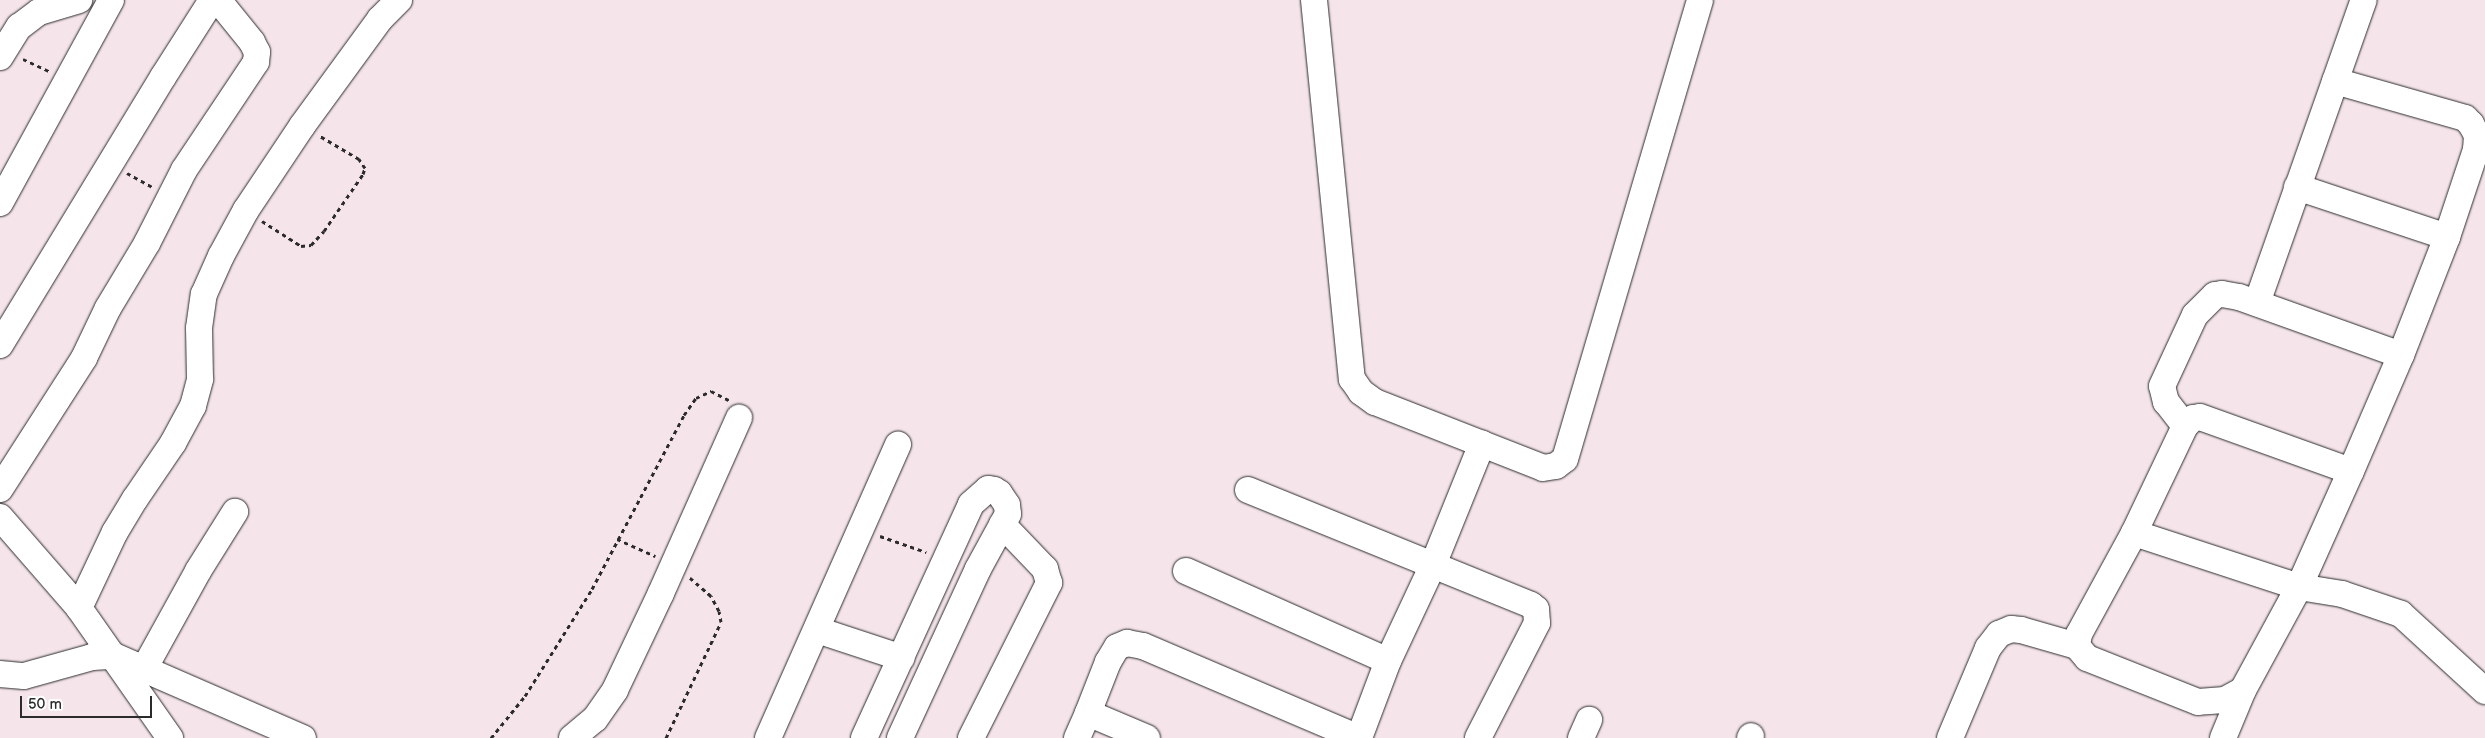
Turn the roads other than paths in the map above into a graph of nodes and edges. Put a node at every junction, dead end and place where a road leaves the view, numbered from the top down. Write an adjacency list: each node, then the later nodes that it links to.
1 (79, 0): 10 (street)
2 (111, 0): 13 (street)
3 (212, 0): 16 (street)
4 (218, 0): 23 (street)
5 (399, 0): 9 (street)
6 (1314, 0): 21 (street)
7 (1700, 0): 21 (street)
8 (2364, 0): 11 (street)
9 (374, 9): 32 (street)
10 (2, 53)
11 (2336, 81): 12 (street); 14 (street)
12 (2297, 187): 14 (street); 15 (street)
13 (0, 203)
14 (2447, 237): 17 (street)
15 (2257, 303): 17 (street); 19 (street)
16 (0, 346)
17 (2401, 355): 22 (street)
18 (739, 418): 46 (street)
19 (2185, 426): 22 (street); 28 (street)
20 (898, 444): 33 (street)
21 (1482, 444): 29 (street)
22 (2352, 472): 31 (street)
23 (0, 489)
24 (1248, 490): 29 (street)
25 (235, 512): 38 (street)
26 (0, 517): 32 (street)
27 (1002, 524): 36 (street); 48 (street); 49 (street)
28 (2134, 532): 31 (street); 34 (street)
29 (1433, 565): 37 (street); 53 (street)
30 (1186, 571): 37 (street)
31 (2299, 587): 40 (street); 41 (street)
32 (79, 608): 35 (street)
33 (817, 630): 36 (street); 43 (street)
34 (2077, 646): 40 (street); 54 (street)
35 (114, 656): 38 (street); 39 (street); 44 (street)
36 (902, 658): 47 (street)
37 (1388, 661): 52 (street)
38 (144, 669): 45 (street)
39 (0, 674)
40 (2243, 690): 55 (street)
41 (2485, 691)
42 (1088, 713): 50 (street); 51 (street); 52 (street)
43 (776, 736)
44 (170, 738)
45 (303, 738)
46 (572, 738)
47 (864, 738)
48 (900, 738)
49 (971, 738)
50 (1078, 738)
51 (1147, 738)
52 (1359, 738)
53 (1478, 738)
54 (1950, 738)
55 (2223, 738)

